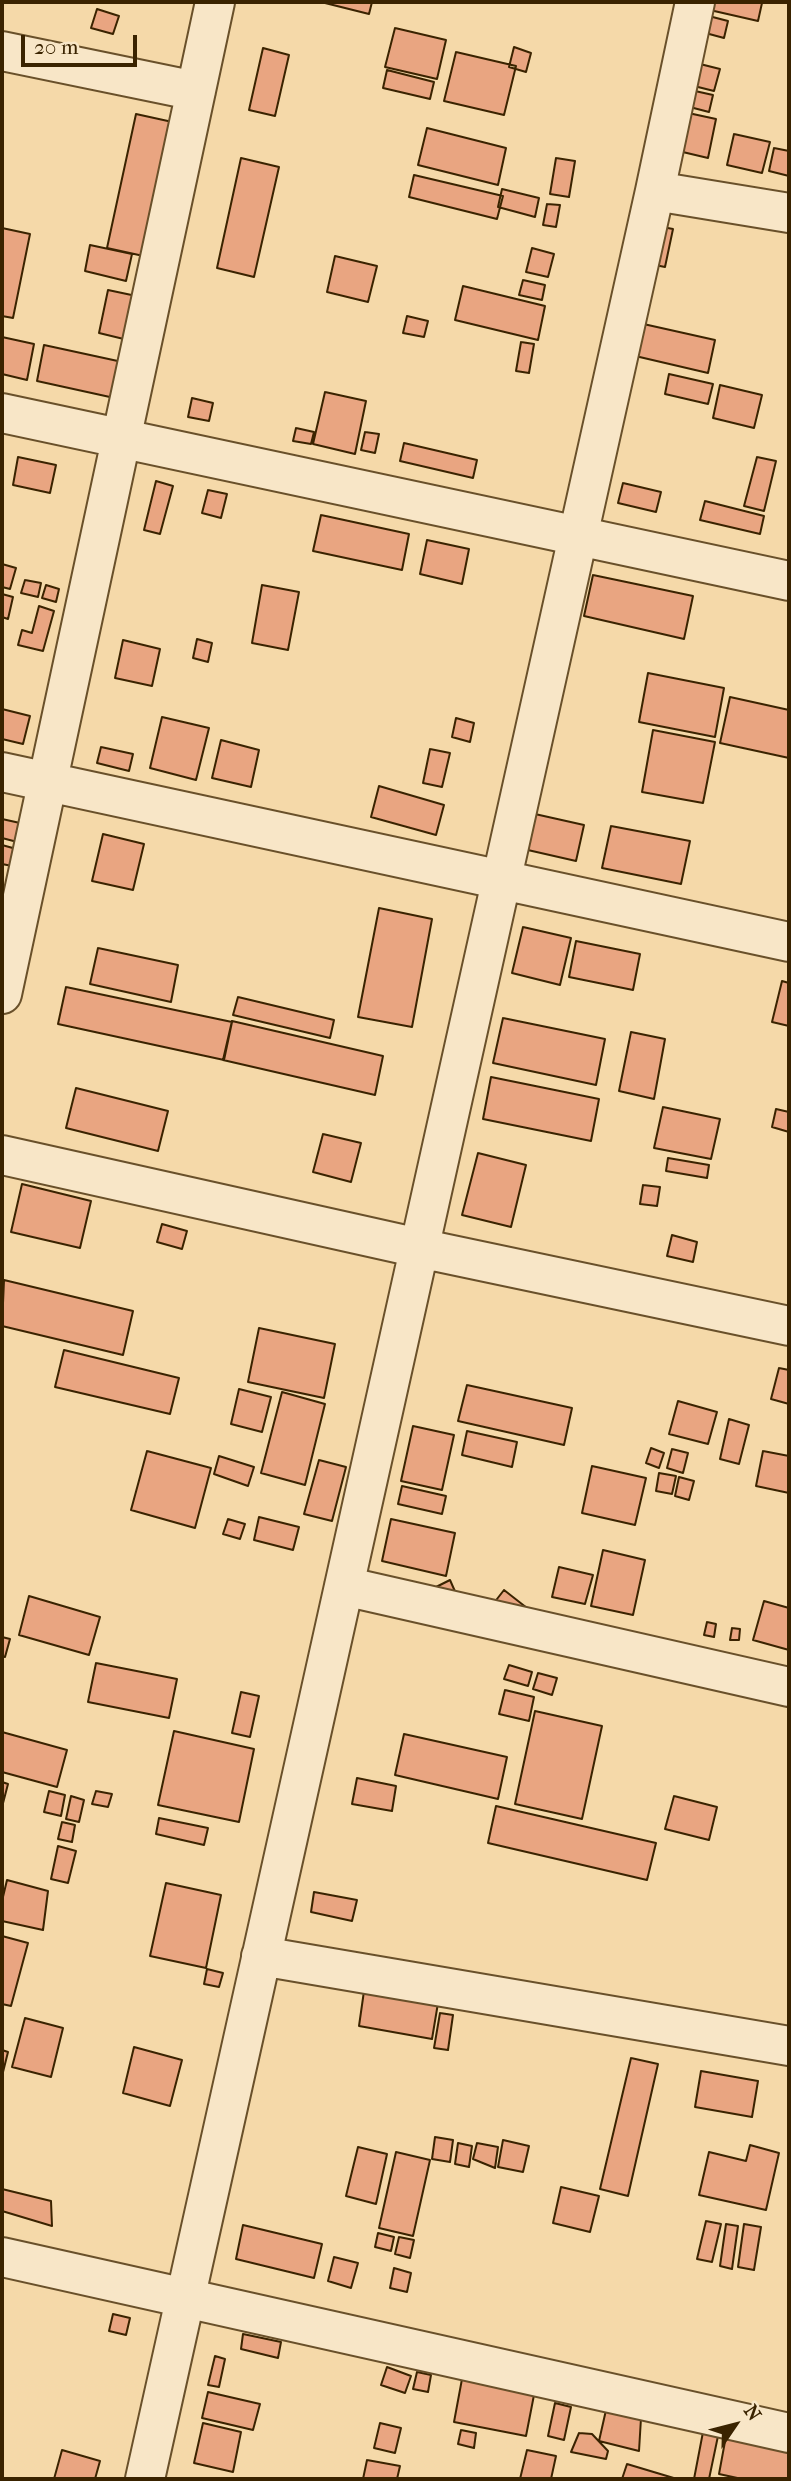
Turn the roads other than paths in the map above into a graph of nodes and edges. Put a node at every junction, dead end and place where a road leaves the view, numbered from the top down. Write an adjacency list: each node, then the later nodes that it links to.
1 (215, 2): 4 (street)
2 (695, 2): 5 (street)
3 (2, 51): 4 (street)
4 (195, 91): 8 (street)
5 (655, 191): 6 (street); 9 (street)
6 (789, 213)
7 (2, 413): 8 (street)
8 (121, 438): 9 (street); 12 (street)
9 (578, 536): 10 (street); 13 (street)
10 (789, 581)
11 (2, 772): 12 (street)
12 (47, 780): 13 (street); 15 (street)
13 (501, 880): 14 (street); 17 (street)
14 (789, 942)
15 (2, 994)
16 (2, 1155): 17 (street)
17 (419, 1248): 18 (street); 19 (street)
18 (789, 1325)
19 (344, 1587): 20 (street); 21 (street)
20 (789, 1687)
21 (261, 1956): 22 (street); 24 (street)
22 (789, 2046)
23 (2, 2257): 24 (street)
24 (185, 2298): 25 (street); 26 (street)
25 (789, 2433)
26 (145, 2479)

